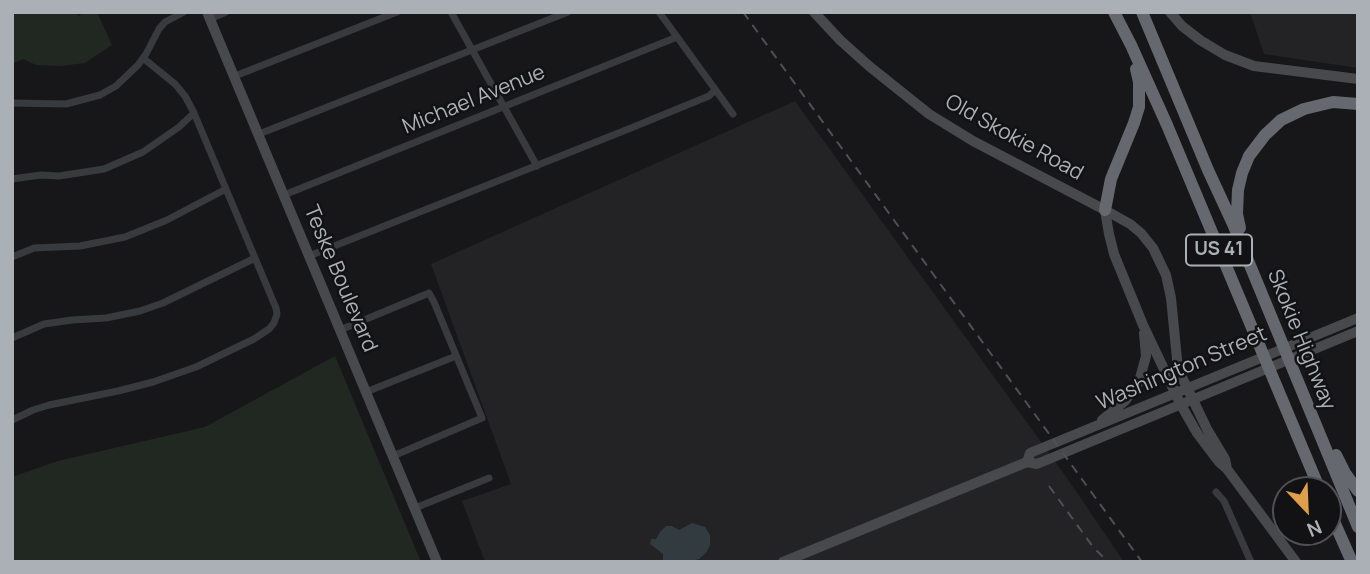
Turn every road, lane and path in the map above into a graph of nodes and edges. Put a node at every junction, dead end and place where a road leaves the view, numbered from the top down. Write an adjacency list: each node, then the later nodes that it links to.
1 (184, 12): 15 (street)
2 (226, 12): 12 (street)
3 (397, 12): 16 (street)
4 (451, 12): 14 (street)
5 (568, 12): 14 (street)
6 (659, 12): 13 (street)
7 (814, 12): 29 (main road, Old Skokie Road)
8 (1108, 12): 29 (highway)
9 (1114, 12): 51 (highway, Skokie Highway / US 41)
10 (1142, 12): 33 (highway, Skokie Highway / US 41)
11 (1170, 12): 17 (main road)
12 (208, 15): 16 (main road, Teske Boulevard)
13 (677, 37): 18 (street); 21 (street, Michael Avenue)
14 (472, 50): 21 (street); 24 (street)
15 (143, 58): 19 (street); 22 (street)
16 (235, 76): 24 (main road, Teske Boulevard)
17 (1358, 79)
18 (715, 90): 23 (street); 25 (street)
19 (12, 103)
20 (1358, 104): 33 (highway)
21 (504, 107): 25 (street); 28 (street, Michael Avenue)
22 (194, 113): 26 (street); 27 (street)
23 (733, 114)
24 (259, 134): 28 (main road, Teske Boulevard)
25 (537, 166): 30 (street)
26 (12, 179)
27 (226, 189): 31 (street); 32 (street)
28 (284, 195): 30 (main road, Teske Boulevard)
29 (1105, 210): 35 (main road); 41 (main road, Old Skokie Road)
30 (309, 256): 36 (main road, Teske Boulevard)
31 (12, 257)
32 (255, 258): 38 (street); 46 (street)
33 (1250, 265): 40 (highway, Skokie Highway / US 41)
34 (1358, 318): 41 (main road, Washington Street)
35 (1143, 325): 43 (main road); 47 (main road)
36 (340, 330): 39 (street); 42 (main road, Teske Boulevard)
37 (1358, 331): 44 (main road, Washington Street)
38 (12, 338)
39 (456, 356): 42 (street); 48 (street)
40 (1292, 366): 53 (highway); 56 (highway, Skokie Highway / US 41)
41 (1187, 388): 43 (main road, Washington Street); 44 (main road, Old Skokie Road)
42 (366, 393): 48 (main road, Teske Boulevard)
43 (1176, 393): 45 (main road); 47 (main road, Washington Street)
44 (1192, 400): 45 (main road, Washington Street); 50 (main road, Old Skokie Road)
45 (1181, 405): 49 (main road, Washington Street); 50 (main road)
46 (12, 421)
47 (1095, 426): 49 (main road, Washington Street)
48 (393, 456): 55 (main road, Teske Boulevard)
49 (1027, 462): 59 (main road, Washington Street)
50 (1227, 469): 61 (main road)
51 (1314, 476)
52 (489, 478): 55 (street)
53 (1358, 491)
54 (1216, 492): 60 (street)
55 (415, 508): 58 (main road, Teske Boulevard)
56 (1358, 527)
57 (1342, 540): 62 (highway)
58 (437, 562)
59 (783, 562)
60 (1251, 562)
61 (1296, 562)
62 (1352, 562)

